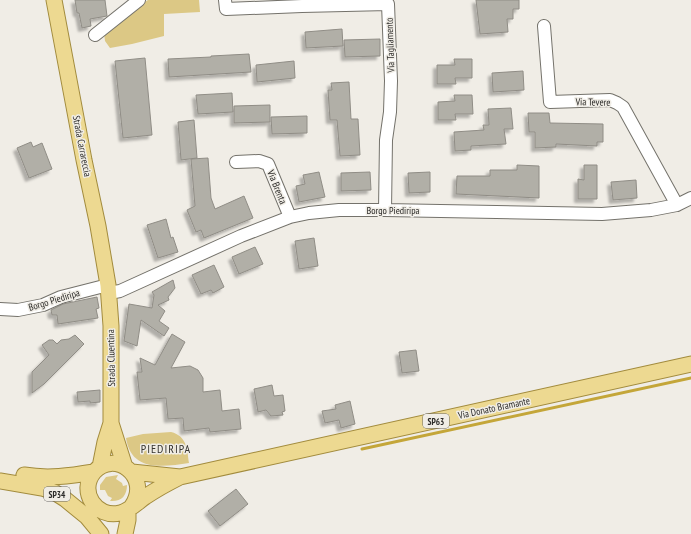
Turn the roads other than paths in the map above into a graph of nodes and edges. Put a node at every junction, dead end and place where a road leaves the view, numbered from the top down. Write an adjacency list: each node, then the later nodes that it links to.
1 (54, 0): 11 (main road, Strada Carrareccia)
2 (139, 0): 5 (street)
3 (225, 0): 9 (street, Via Tagliamento)
4 (544, 26): 8 (street, Via Tevere)
5 (95, 35)
6 (236, 162): 10 (street, Via Brenta)
7 (691, 198): 8 (street, Borgo Piediripa)
8 (677, 205): 9 (street, Borgo Piediripa)
9 (385, 210): 10 (street, Borgo Piediripa)
10 (290, 217): 11 (street, Borgo Piediripa)
11 (109, 289): 12 (street, Borgo Piediripa); 14 (main road, Strada Cluentina)
12 (0, 309)
13 (691, 364): 18 (main road, Via Donato Bramante / SP63)
14 (111, 423): 15 (main road, Strada Cluentina); 16 (main road, Strada Cluentina)
15 (97, 469): 16 (main road); 19 (main road, SP34); 21 (main road)
16 (129, 469): 18 (main road, Via Donato Bramante / SP63); 22 (main road)
17 (0, 472): 19 (main road, SP34)
18 (180, 477): 22 (main road, Via Donato Bramante / SP63)
19 (40, 478): 21 (main road, SP34)
20 (0, 480): 24 (main road, SP34)
21 (91, 501): 23 (main road)
22 (130, 508): 23 (main road); 26 (main road)
23 (102, 512): 25 (main road)
24 (101, 534)
25 (110, 534)
26 (125, 534)

